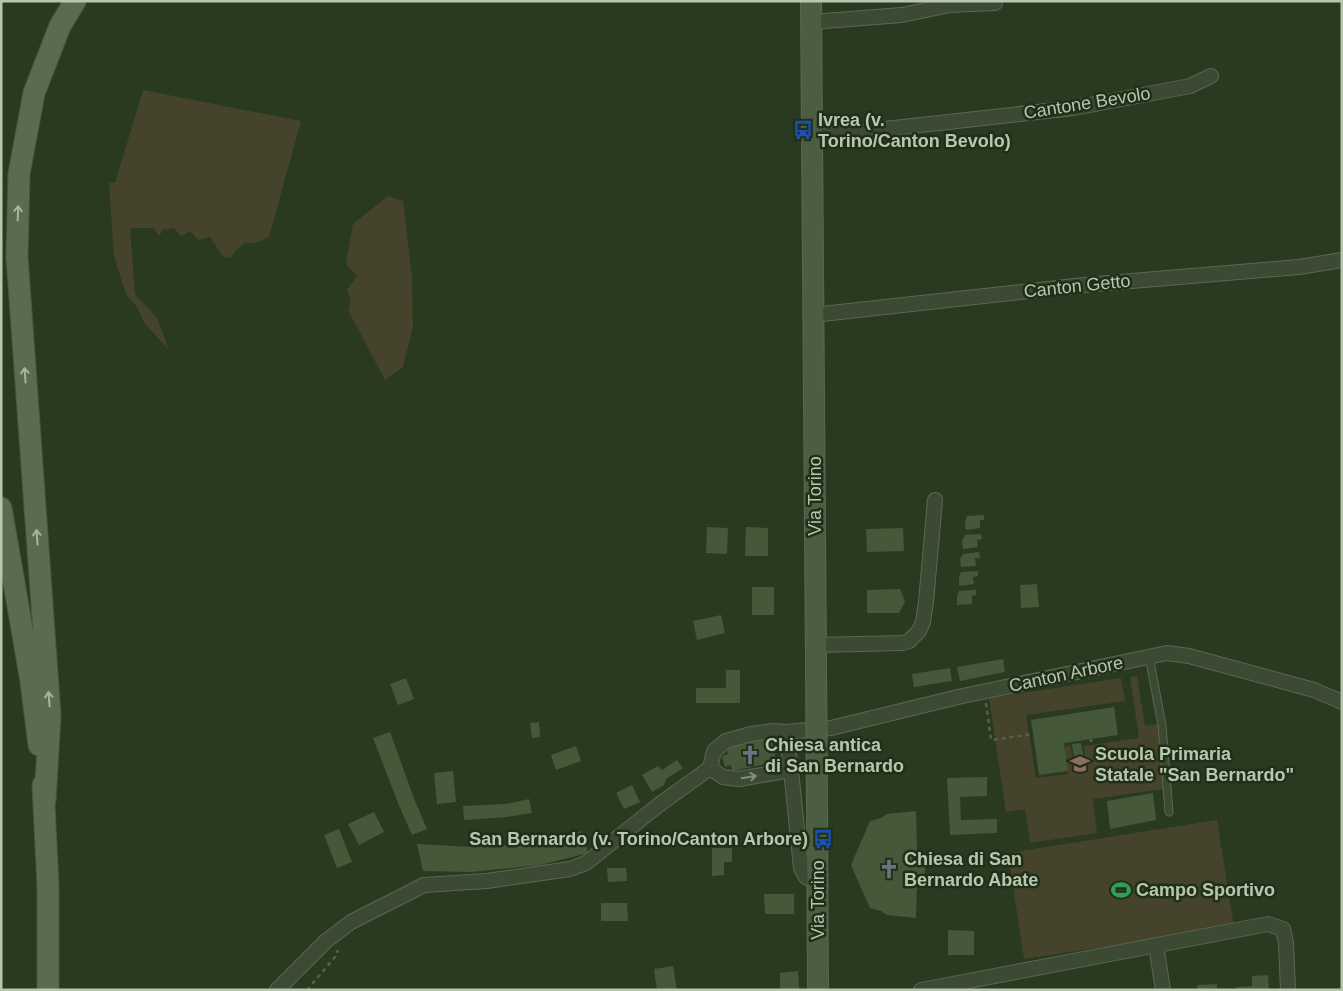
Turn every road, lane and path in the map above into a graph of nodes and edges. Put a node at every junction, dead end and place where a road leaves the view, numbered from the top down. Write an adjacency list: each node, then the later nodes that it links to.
1 (75, 1): 21 (main road, one-way to 1)
2 (811, 1): 4 (street, Via Torino)
3 (995, 3): 4 (street)
4 (811, 22): 6 (street, Via Torino)
5 (1211, 76): 6 (street, Cantone Bevolo)
6 (812, 137): 8 (street, Via Torino)
7 (1342, 260): 8 (street, Canton Getto)
8 (813, 315): 13 (street, Via Torino)
9 (935, 500): 13 (street)
10 (1, 508): 12 (main road)
11 (1, 551): 12 (main road)
12 (14, 582): 21 (main road)
13 (816, 654): 23 (street, Via Torino, bridge)
14 (1149, 656): 15 (street, Canton Arbore); 17 (street, Canton Arbore); 22 (lane)
15 (1342, 702)
16 (986, 706): 18 (path)
17 (786, 732): 19 (street, Canton Arbore); 20 (street)
18 (1033, 734)
19 (710, 768): 20 (street, one-way to 20); 28 (street)
20 (791, 770): 23 (street)
21 (44, 800): 27 (main road)
22 (1169, 812)
23 (818, 878): 30 (street, Via Torino)
24 (1156, 945): 26 (street); 32 (street); 33 (street)
25 (339, 949): 29 (path)
26 (956, 986): 31 (street)
27 (48, 990)
28 (277, 990)
29 (307, 990)
30 (818, 990)
31 (921, 990)
32 (1163, 990)
33 (1288, 990)

